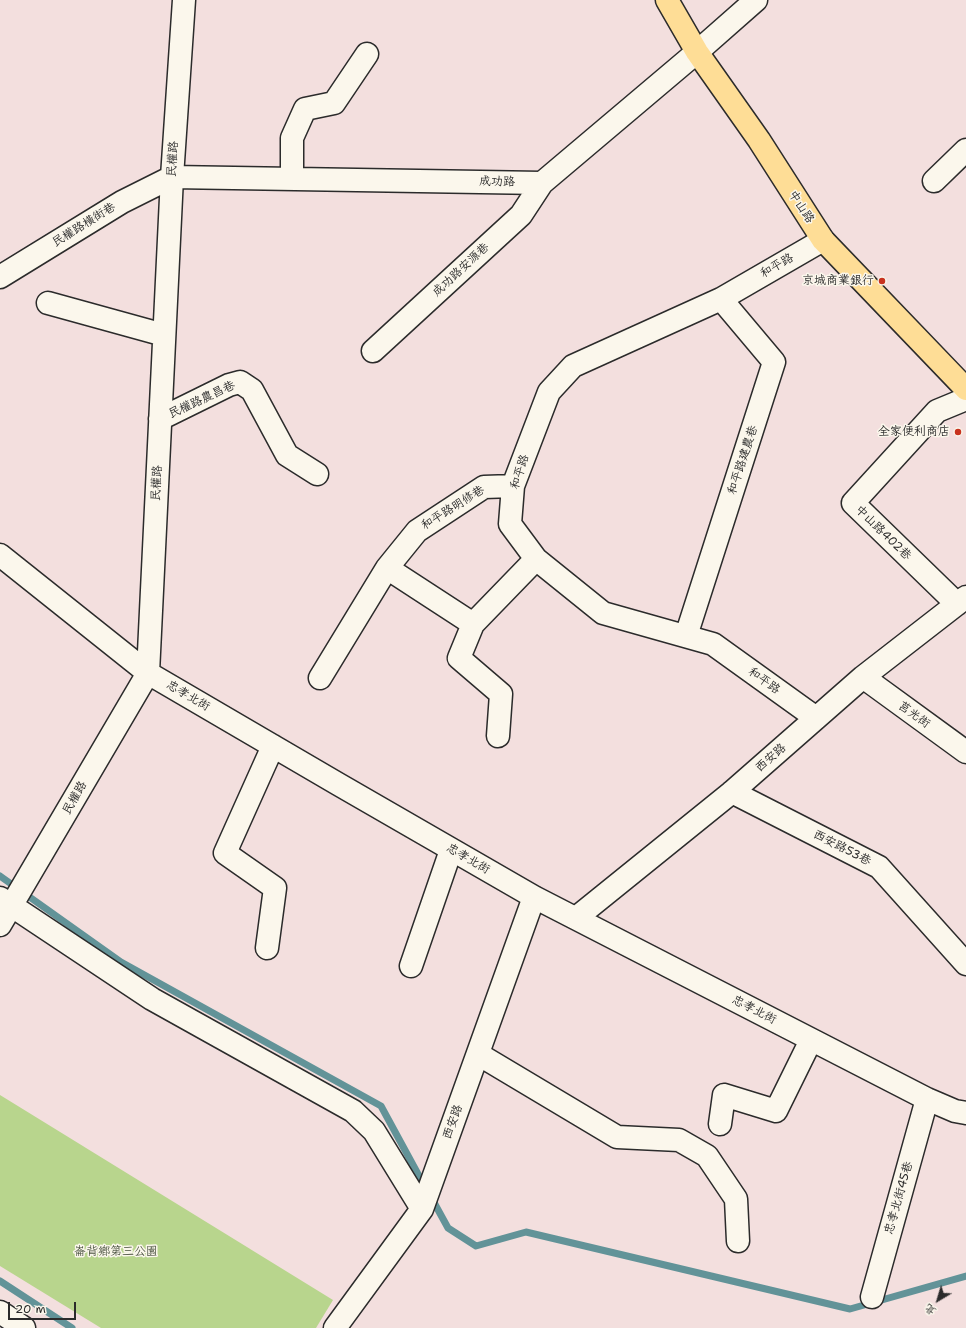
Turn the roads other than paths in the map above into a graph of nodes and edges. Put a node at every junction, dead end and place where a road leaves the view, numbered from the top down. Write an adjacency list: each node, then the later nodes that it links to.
1 (184, 0): 7 (street, 民權路)
2 (667, 0): 4 (main road, 中山路)
3 (756, 0): 4 (street)
4 (698, 52): 10 (street); 11 (main road, 中山路)
5 (367, 54): 8 (street)
6 (966, 150): 9 (street)
7 (172, 177): 8 (street, 成功路); 12 (street, 民權路橫街巷); 15 (street, 民權路)
8 (292, 179): 10 (street, 成功路)
9 (934, 182)
10 (542, 183): 16 (street, 成功路安源巷)
11 (823, 240): 13 (street, 和平路); 17 (main road, 中山路)
12 (0, 277)
13 (721, 299): 21 (street, 和平路); 27 (street, 和平路建農巷)
14 (48, 303): 15 (street)
15 (164, 335): 19 (street, 民權路)
16 (373, 352)
17 (966, 389)
18 (966, 399): 25 (street, 中山路402巷)
19 (160, 419): 20 (street, 民權路農昌巷); 28 (street, 民權路)
20 (317, 474)
21 (513, 486): 23 (street, 和平路); 24 (street, 和平路明修巷)
22 (0, 555): 28 (street, 忠孝北街)
23 (536, 559): 26 (street); 27 (street, 和平路)
24 (387, 568): 26 (street); 30 (street, 和平路明修巷)
25 (961, 601): 29 (street, 西安路)
26 (473, 624): 32 (street)
27 (686, 636): 31 (street, 和平路)
28 (148, 673): 33 (street, 忠孝北街); 38 (street, 民權路)
29 (863, 677): 31 (street, 西安路); 34 (street, 莒光街)
30 (320, 678)
31 (816, 718): 35 (street, 西安路)
32 (498, 736)
33 (273, 746): 36 (street, 忠孝北街); 41 (street)
34 (966, 752)
35 (732, 792): 39 (street, 西安路); 42 (street, 西安路53巷)
36 (451, 850): 37 (street, 忠孝北街); 43 (street)
37 (534, 897): 39 (street, 忠孝北街); 45 (street, 西安路)
38 (6, 902): 40 (street, 民權路); 49 (street)
39 (576, 918): 44 (street, 忠孝北街)
40 (0, 925)
41 (266, 948)
42 (966, 964)
43 (411, 966)
44 (811, 1040): 46 (street, 忠孝北街); 48 (street)
45 (478, 1054): 49 (street, 西安路); 50 (street)
46 (927, 1099): 47 (street, 忠孝北街); 51 (street, 忠孝北街45巷)
47 (962, 1108)
48 (720, 1124)
49 (423, 1206): 54 (street, 西安路)
50 (738, 1241)
51 (872, 1297)
52 (0, 1312): 53 (street)
53 (24, 1328)
54 (335, 1328)

